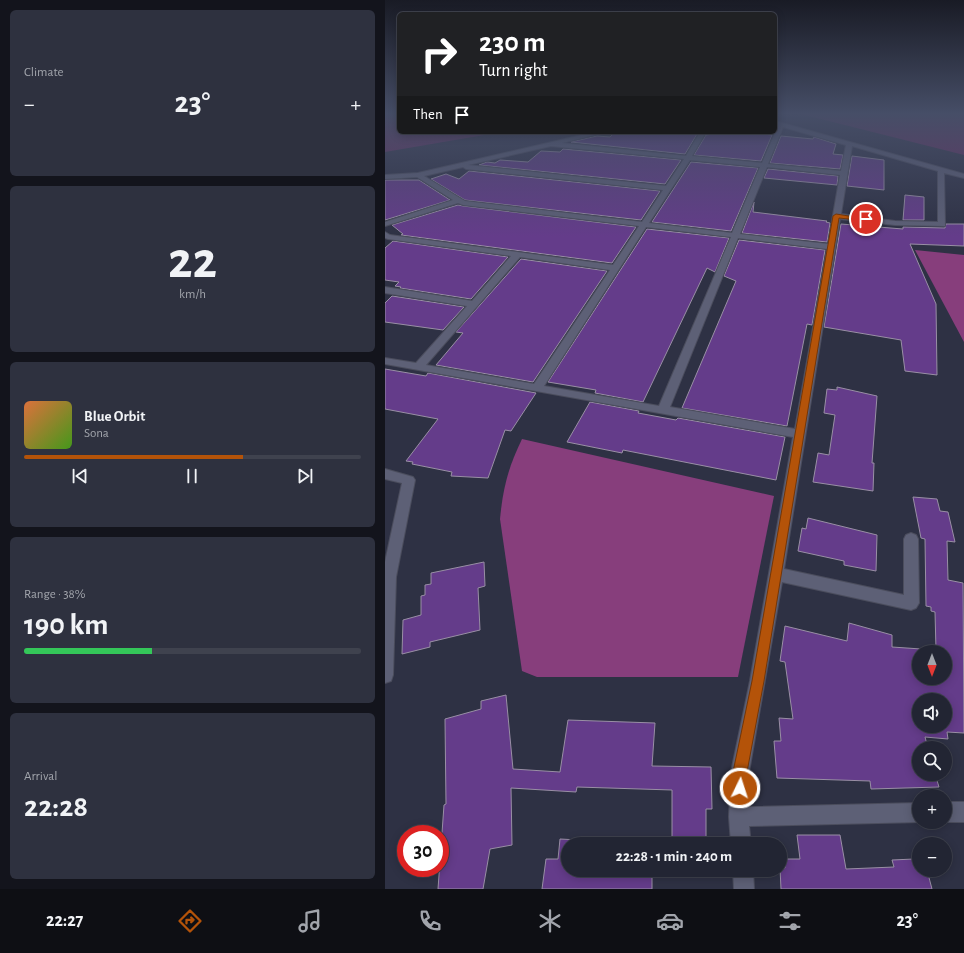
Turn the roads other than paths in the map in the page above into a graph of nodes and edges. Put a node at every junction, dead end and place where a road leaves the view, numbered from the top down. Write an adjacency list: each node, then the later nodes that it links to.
1 (505, 154): 9 (street)
2 (653, 154): 7 (street)
3 (690, 154): 7 (street)
4 (768, 154): 8 (street)
5 (847, 154): 11 (street)
6 (886, 154): 10 (street)
7 (688, 158): 8 (street); 15 (street)
8 (764, 165): 11 (street); 21 (street)
9 (455, 166): 12 (street); 15 (street)
10 (941, 170): 13 (street); 17 (street)
11 (843, 173): 17 (street)
12 (418, 175): 14 (street); 16 (street)
13 (964, 176)
14 (385, 177)
15 (667, 188): 19 (street)
16 (459, 200): 18 (street); 19 (street)
17 (836, 216): 22 (street)
18 (385, 224)
19 (644, 225): 21 (street); 24 (street)
20 (385, 234): 23 (street)
21 (735, 235): 22 (street); 30 (street)
22 (831, 247): 31 (street)
23 (518, 254): 24 (street); 26 (street)
24 (616, 268): 29 (street)
25 (385, 290): 26 (street)
26 (474, 304): 28 (street)
27 (385, 361): 28 (street)
28 (418, 367): 29 (street)
29 (537, 388): 30 (street)
30 (663, 410): 31 (street)
31 (799, 434): 34 (street)
32 (385, 474): 35 (street)
33 (911, 539): 34 (street)
34 (776, 574): 40 (street)
35 (387, 577): 36 (street)
36 (385, 675)
37 (952, 812): 38 (street)
38 (964, 812)
39 (912, 813): 40 (street)
40 (739, 817): 41 (street)
41 (740, 837)
42 (743, 877): 43 (street)
43 (744, 889)

